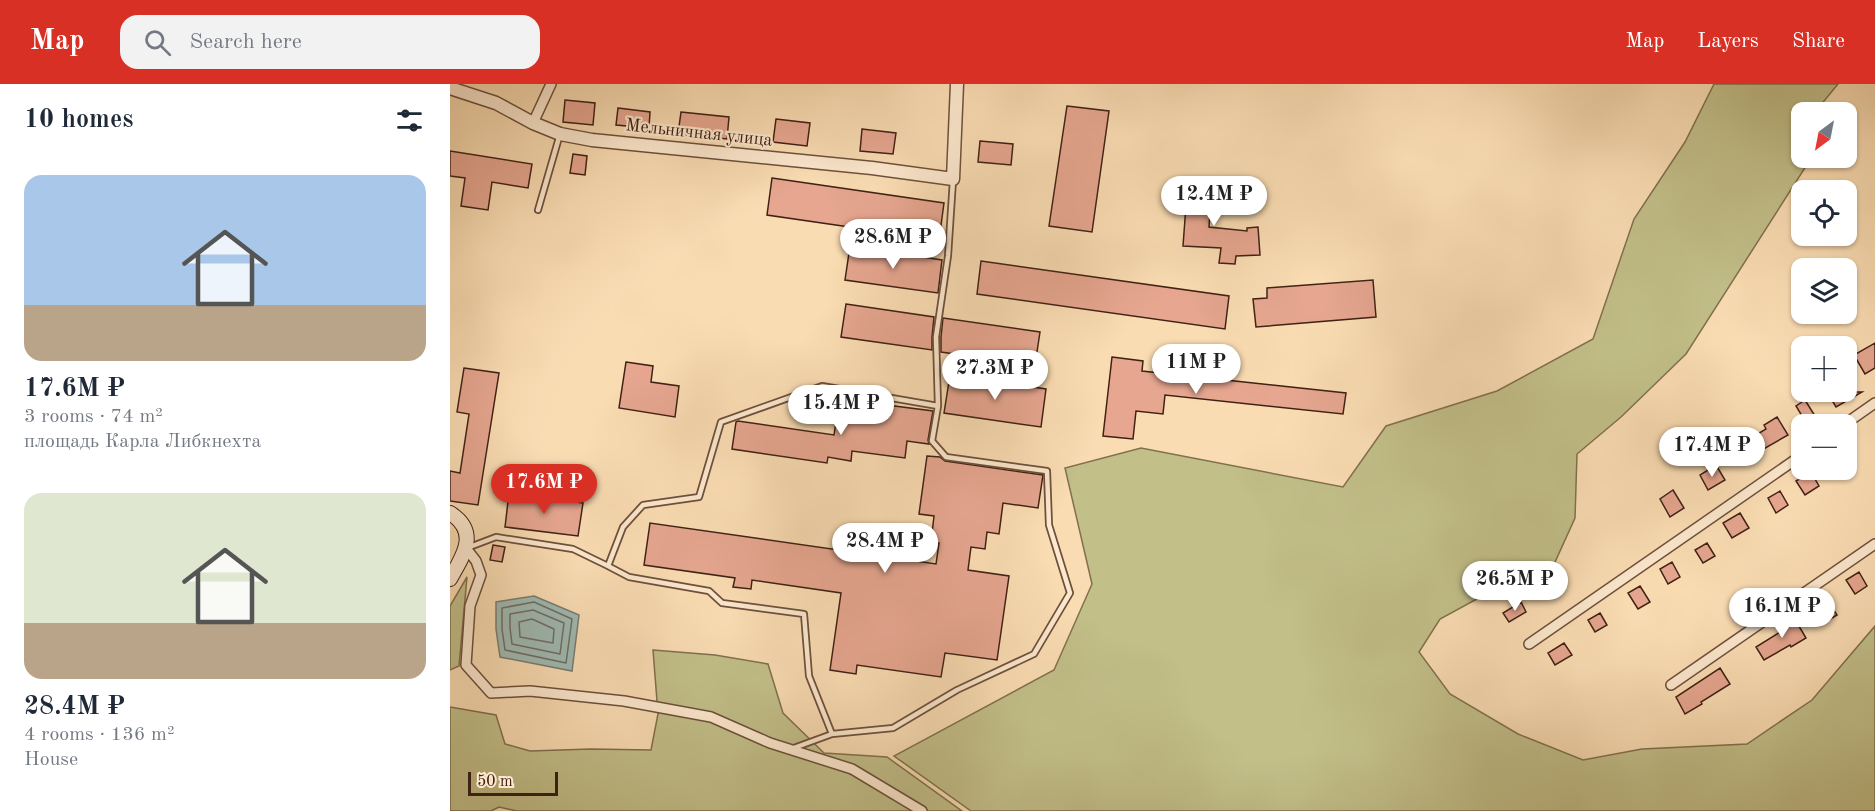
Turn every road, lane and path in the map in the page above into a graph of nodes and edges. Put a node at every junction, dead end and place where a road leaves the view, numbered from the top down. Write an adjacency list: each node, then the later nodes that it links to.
1 (551, 84): 4 (street)
2 (957, 84): 6 (street)
3 (450, 87): 4 (street, Мельничная улица)
4 (533, 123): 5 (street, Мельничная улица)
5 (560, 134): 6 (street, Мельничная улица); 7 (lane)
6 (953, 179): 9 (lane)
7 (538, 210)
8 (1875, 403): 10 (street)
9 (938, 406): 15 (lane); 19 (lane)
10 (1857, 416)
11 (1791, 462): 17 (street)
12 (450, 513): 14 (main road)
13 (1875, 544): 18 (street)
14 (466, 548): 15 (lane); 16 (main road); 20 (street)
15 (608, 566): 19 (lane)
16 (450, 579)
17 (1529, 644)
18 (1671, 685)
19 (832, 734): 20 (lane)
20 (788, 749): 21 (street)
21 (922, 811)

